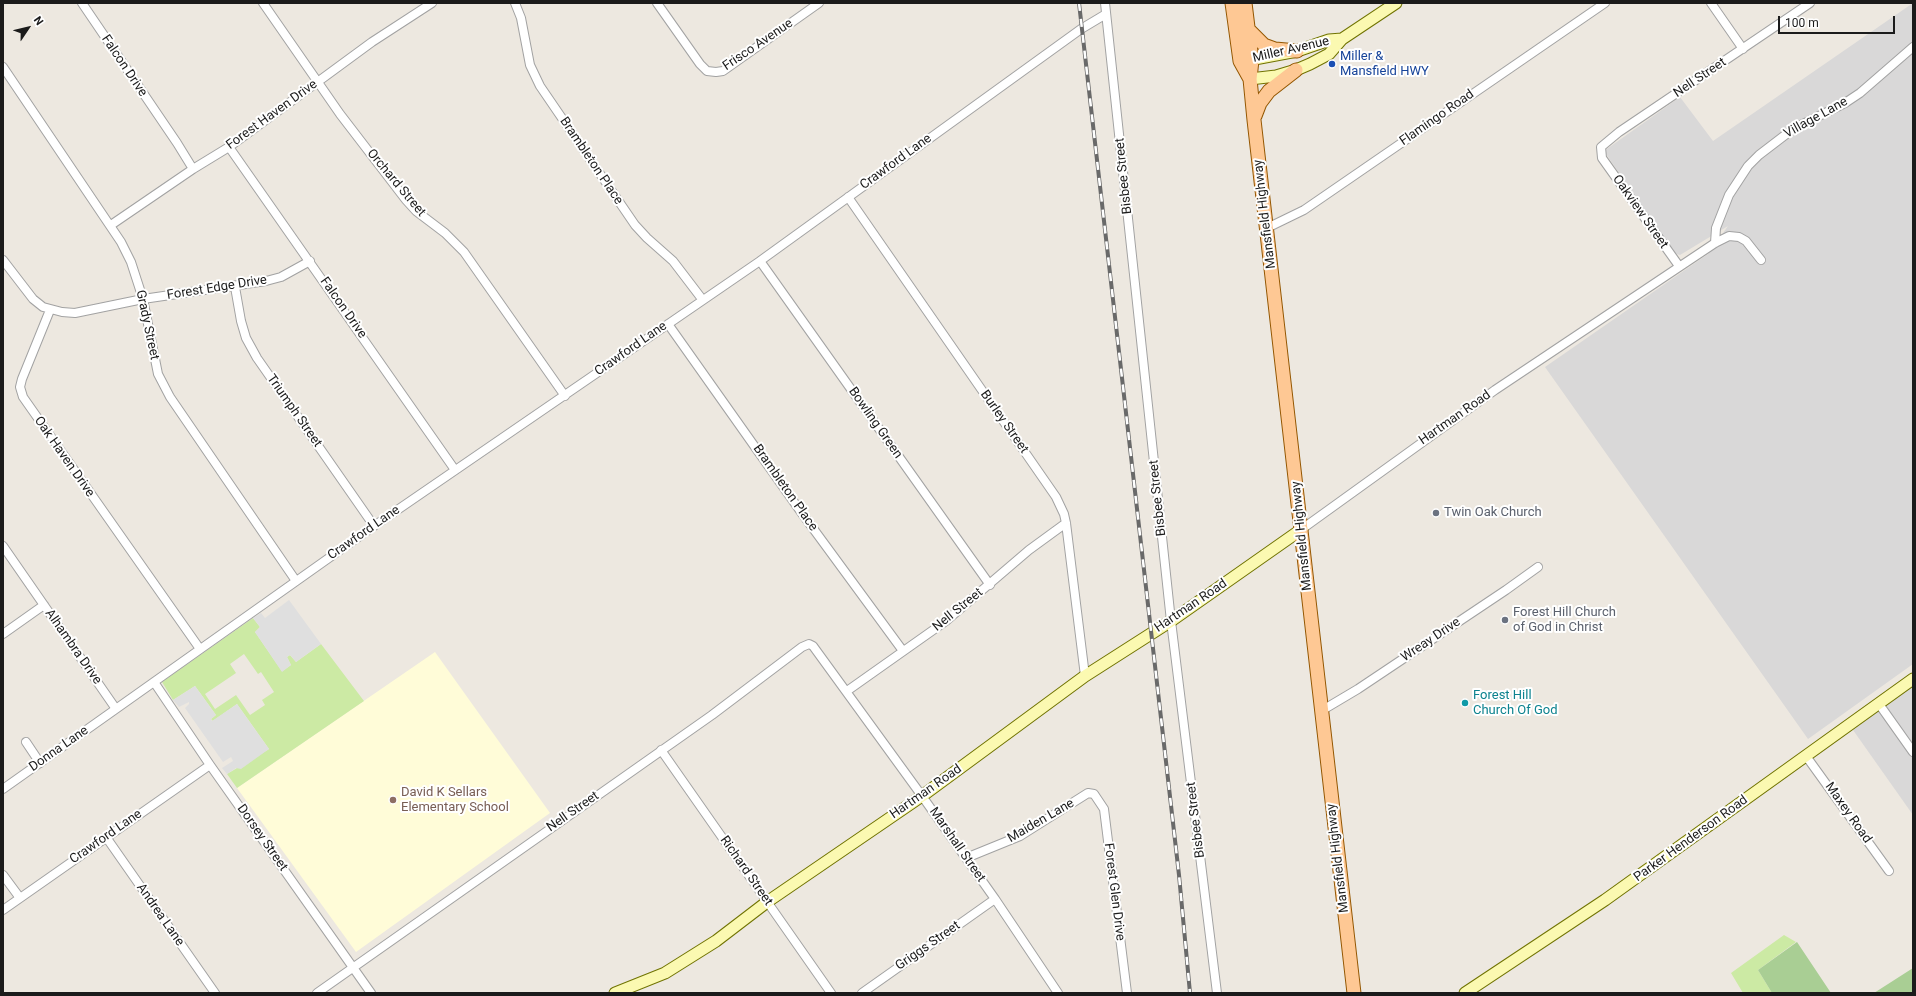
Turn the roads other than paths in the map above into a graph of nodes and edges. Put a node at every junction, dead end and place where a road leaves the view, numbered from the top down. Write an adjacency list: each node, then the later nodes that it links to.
1 (82, 3): 28 (street, Falcon Drive)
2 (262, 3): 24 (street, Orchard Street)
3 (432, 3): 24 (street, Forest Haven Drive)
4 (515, 3): 40 (street, Brambleton Place)
5 (658, 3): 6 (street, Frisco Avenue)
6 (819, 3)
7 (1105, 3): 14 (street, Bisbee Street)
8 (1232, 3): 20 (main road, Mansfield Highway)
9 (1245, 3): 15 (main road, Mansfield Highway)
10 (1396, 3): 16 (street, Miller Avenue)
11 (1605, 3): 31 (street, Flamingo Road)
12 (1711, 3): 18 (street)
13 (1810, 3): 18 (street, Nell Street)
14 (1106, 14): 29 (street, Crawford Lane); 53 (street, Bisbee Street)
15 (1248, 29): 19 (main road); 20 (main road, Mansfield Highway)
16 (1342, 39): 19 (street, Miller Avenue); 22 (street, Miller Avenue)
17 (1913, 47): 32 (street, Village Lane)
18 (1743, 49): 27 (street, Nell Street)
19 (1297, 51): 20 (street, Miller Avenue)
20 (1246, 60): 23 (main road, Mansfield Highway)
21 (3, 67): 30 (street, Grady Street)
22 (1296, 70): 23 (street, Miller Avenue); 25 (main road)
23 (1250, 79): 25 (main road, Mansfield Highway)
24 (318, 82): 26 (street, Forest Haven Drive); 43 (street, Orchard Street)
25 (1254, 120): 31 (main road, Mansfield Highway)
26 (229, 147): 28 (street, Forest Haven Drive); 35 (street, Falcon Drive)
27 (1602, 158): 37 (street, Oakview Street)
28 (193, 168): 30 (street, Forest Haven Drive)
29 (848, 196): 36 (street, Crawford Lane); 45 (street, Burley Street)
30 (111, 225): 39 (street, Grady Street)
31 (1267, 228): 47 (main road, Mansfield Highway)
32 (1715, 243): 34 (street, Hartman Road); 37 (street, Hartman Road)
33 (3, 260): 41 (street)
34 (1761, 260)
35 (310, 261): 38 (street, Forest Edge Drive); 44 (street, Falcon Drive)
36 (760, 261): 40 (street, Crawford Lane); 51 (street, Bowling Green)
37 (1679, 266): 47 (street, Hartman Road)
38 (235, 287): 39 (street, Forest Edge Drive); 46 (street, Triumph Street)
39 (143, 299): 41 (street, Forest Edge Drive); 50 (street, Grady Street)
40 (702, 299): 42 (street, Crawford Lane)
41 (50, 310): 55 (street, Oak Haven Drive)
42 (668, 324): 43 (street, Crawford Lane); 56 (street, Brambleton Place)
43 (565, 396): 44 (street, Crawford Lane)
44 (455, 470): 46 (street, Crawford Lane)
45 (1066, 523): 51 (street, Nell Street); 58 (street, Burley Street)
46 (374, 526): 50 (street, Crawford Lane)
47 (1302, 528): 53 (street, Hartman Road); 64 (main road, Mansfield Highway)
48 (3, 546): 52 (street, Alhambra Drive)
49 (1538, 567): 64 (street, Wreay Drive)
50 (296, 581): 55 (street, Crawford Lane)
51 (990, 585): 56 (street, Nell Street)
52 (44, 605): 54 (street); 63 (street, Alhambra Drive)
53 (1171, 621): 58 (street, Hartman Road); 91 (street, Bisbee Street)
54 (3, 634)
55 (200, 649): 60 (street, Crawford Lane)
56 (903, 651): 61 (street, Nell Street)
57 (825, 661): 61 (street, Marshall Street); 66 (street, Nell Street)
58 (1084, 676): 73 (street, Hartman Road)
59 (1913, 679): 62 (street, Parker Henderson Road)
60 (154, 682): 63 (street); 70 (street, Dorsey Street)
61 (847, 692): 73 (street, Marshall Street)
62 (1879, 704): 67 (street); 68 (street, Parker Henderson Road)
63 (116, 709): 69 (street, Donna Lane)
64 (1321, 711): 92 (main road, Mansfield Highway)
65 (26, 742): 69 (street)
66 (661, 750): 80 (street, Richard Street); 82 (street, Nell Street)
67 (1913, 752)
68 (1806, 756): 76 (street, Maxey Road); 93 (street, Parker Henderson Road)
69 (40, 763): 71 (street, Donna Lane)
70 (210, 765): 74 (street, Crawford Lane); 82 (street, Dorsey Street)
71 (3, 789)
72 (1094, 794): 75 (street, Maiden Lane); 90 (street, Forest Glen Drive)
73 (922, 796): 75 (street, Marshall Street); 80 (street, Hartman Road)
74 (106, 837): 78 (street, Crawford Lane); 83 (street, Andrea Lane)
75 (966, 858): 79 (street, Marshall Street)
76 (1889, 871)
77 (3, 875): 78 (street)
78 (20, 898): 81 (street, Crawford Lane)
79 (995, 899): 88 (street, Griggs Street); 89 (street, Marshall Street)
80 (767, 902): 86 (street, Hartman Road); 87 (street, Richard Street)
81 (3, 910)
82 (354, 968): 84 (street, Nell Street); 85 (street, Dorsey Street)
83 (215, 993)
84 (317, 993)
85 (371, 993)
86 (615, 993)
87 (831, 993)
88 (862, 993)
89 (1058, 993)
90 (1127, 993)
91 (1217, 993)
92 (1354, 993)
93 (1465, 993)

